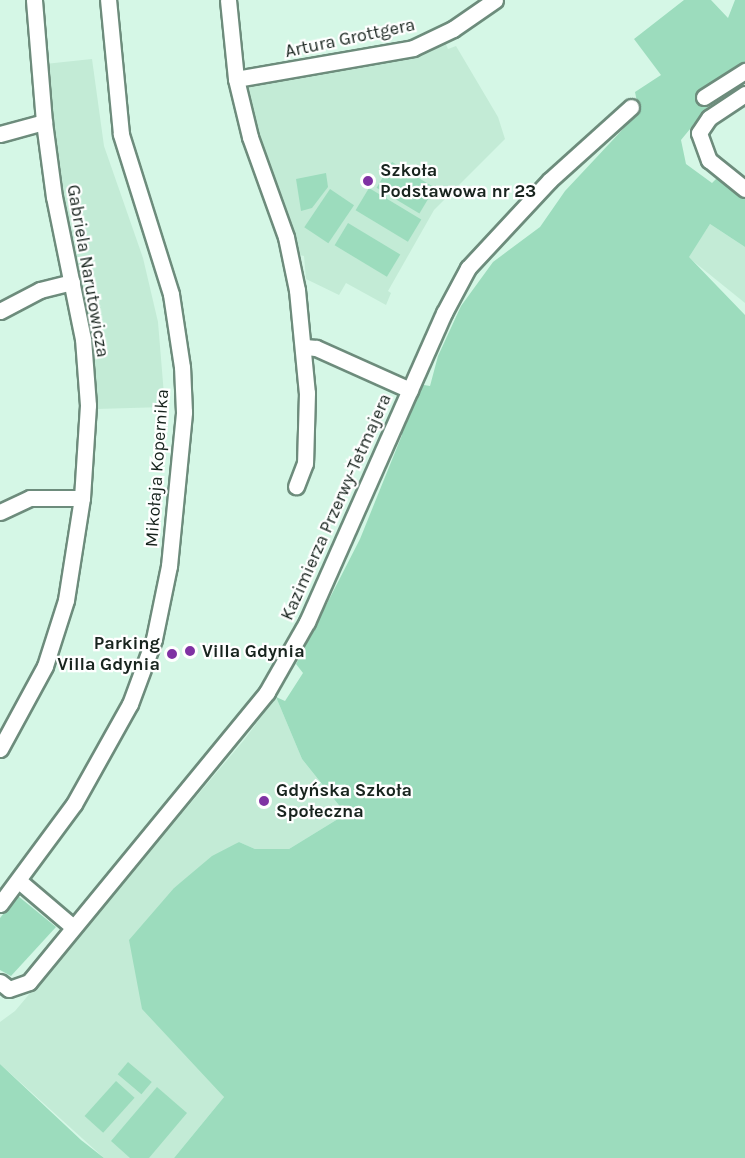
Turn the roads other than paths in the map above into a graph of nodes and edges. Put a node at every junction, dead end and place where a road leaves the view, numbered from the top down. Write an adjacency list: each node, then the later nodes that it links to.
1 (34, 0): 10 (street, Gabriela Narutowicza)
2 (108, 0): 21 (street, Mikołaja Kopernika)
3 (228, 0): 6 (street)
4 (495, 0): 6 (street, Artura Grottgera)
5 (745, 71): 8 (street)
6 (236, 79): 15 (street)
7 (745, 94): 12 (street)
8 (704, 97)
9 (631, 107): 16 (street, Kazimierza Przerwy-Tetmajera)
10 (44, 122): 11 (street); 13 (street, Gabriela Narutowicza)
11 (0, 134)
12 (745, 189)
13 (72, 282): 14 (street); 18 (street, Gabriela Narutowicza)
14 (0, 311)
15 (305, 347): 16 (street); 17 (street)
16 (410, 390): 23 (street, Kazimierza Przerwy-Tetmajera)
17 (296, 486)
18 (82, 498): 19 (street); 20 (street, Gabriela Narutowicza)
19 (0, 512)
20 (0, 749)
21 (19, 880): 22 (street, Mikołaja Kopernika); 23 (street)
22 (0, 904)
23 (72, 927): 24 (street, Kazimierza Przerwy-Tetmajera)
24 (0, 982)

